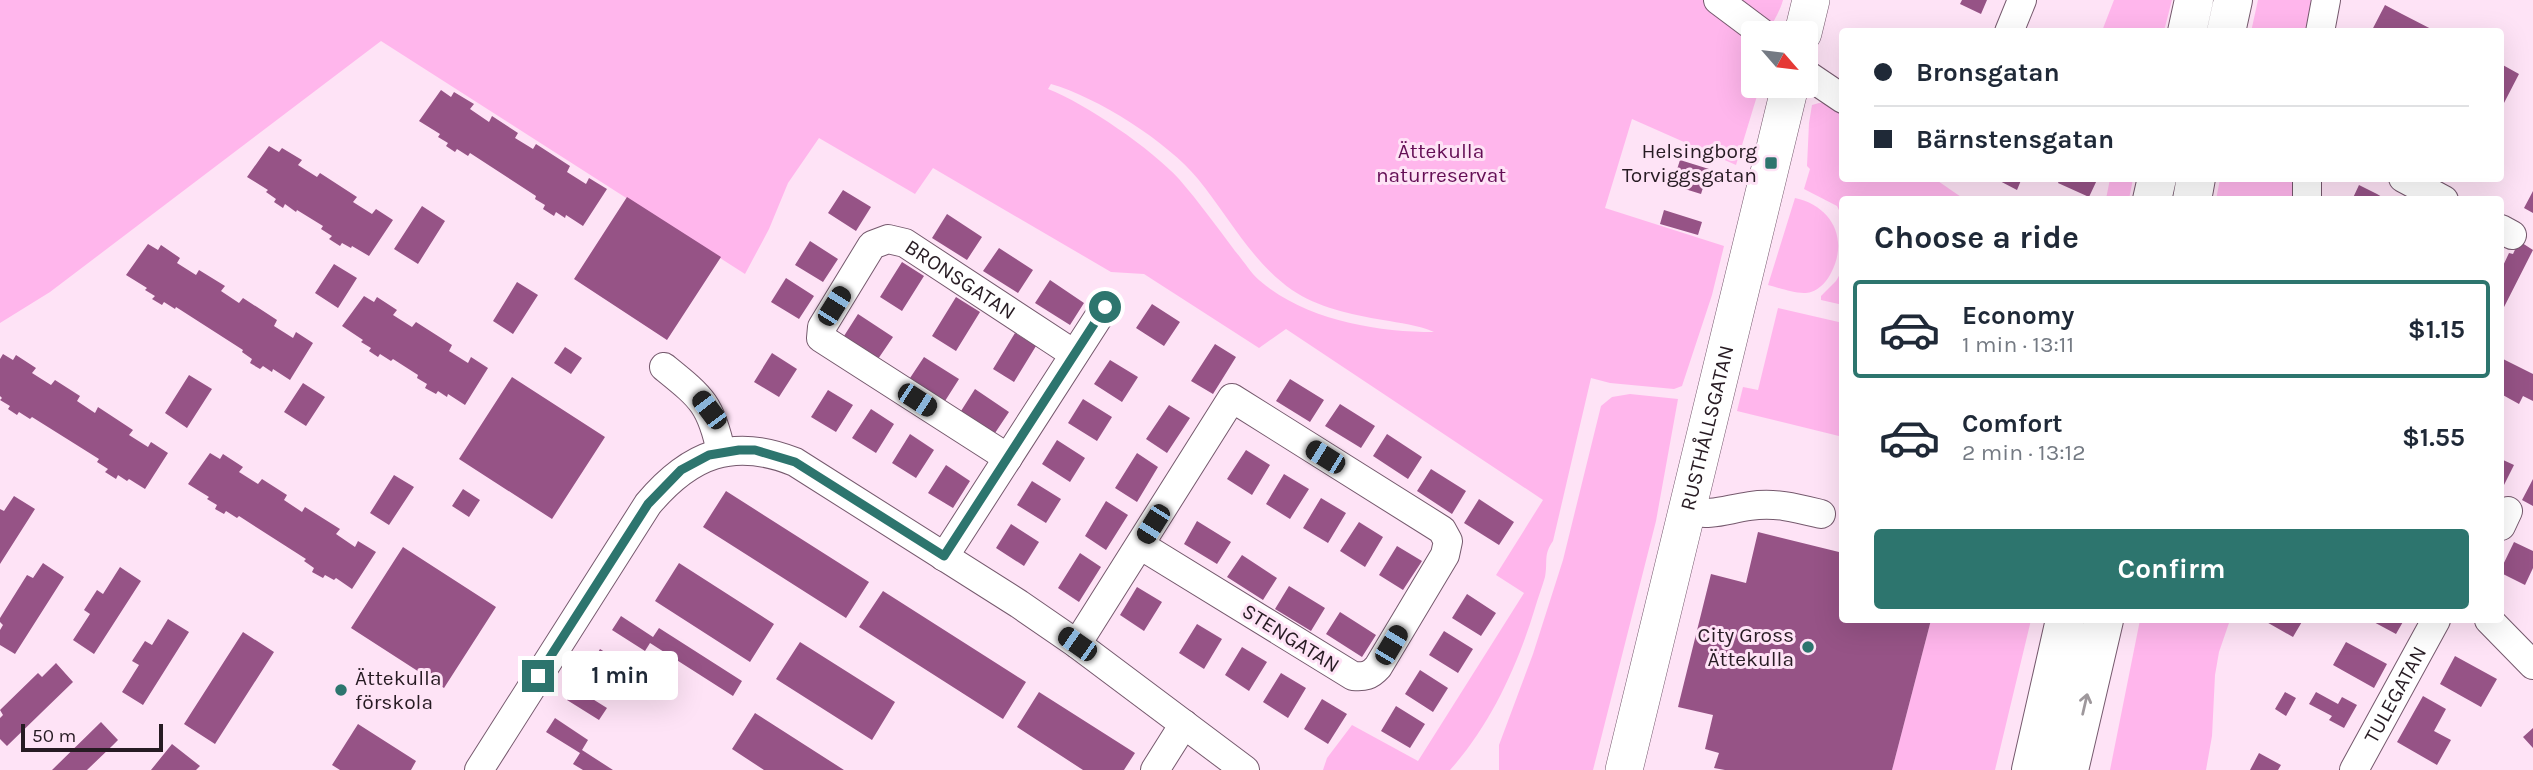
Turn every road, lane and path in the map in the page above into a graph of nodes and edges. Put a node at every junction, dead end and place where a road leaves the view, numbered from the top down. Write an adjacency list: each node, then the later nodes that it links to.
1 (1718, 0): 7 (street)
2 (1811, 0): 8 (main road)
3 (2022, 0): 9 (street)
4 (2194, 0): 10 (highway)
5 (2233, 0): 11 (highway)
6 (2326, 0): 12 (street)
7 (1746, 21)
8 (1805, 21)
9 (2011, 28)
10 (2188, 28)
11 (2227, 28)
12 (2321, 28)
13 (1818, 82): 14 (street)
14 (1839, 96)
15 (1787, 98): 23 (main road, RUSTHÅLLSGATAN)
16 (2410, 182): 17 (street)
17 (2437, 196)
18 (1105, 307): 19 (street)
19 (1074, 354): 22 (street); 22 (street, BRONSGATAN)
20 (664, 367): 21 (street)
21 (721, 452): 26 (street); 34 (street)
22 (1008, 458): 26 (street)
23 (1685, 511): 24 (street); 37 (main road, RUSTHÅLLSGATAN)
24 (1821, 514)
25 (1140, 545): 25 (street, STENGATAN); 31 (street, STENGATAN)
26 (944, 556): 31 (street)
27 (2064, 623): 38 (highway)
28 (2103, 623): 39 (highway, one-way to 28)
29 (2434, 623): 40 (street, TULEGATAN)
30 (2492, 623): 32 (street)
31 (1077, 644): 33 (street)
32 (2533, 666)
33 (1184, 724): 35 (street); 36 (street)
34 (479, 770)
35 (1154, 770)
36 (1245, 770)
37 (1623, 770)
38 (2031, 770)
39 (2069, 770)
40 (2354, 770)

